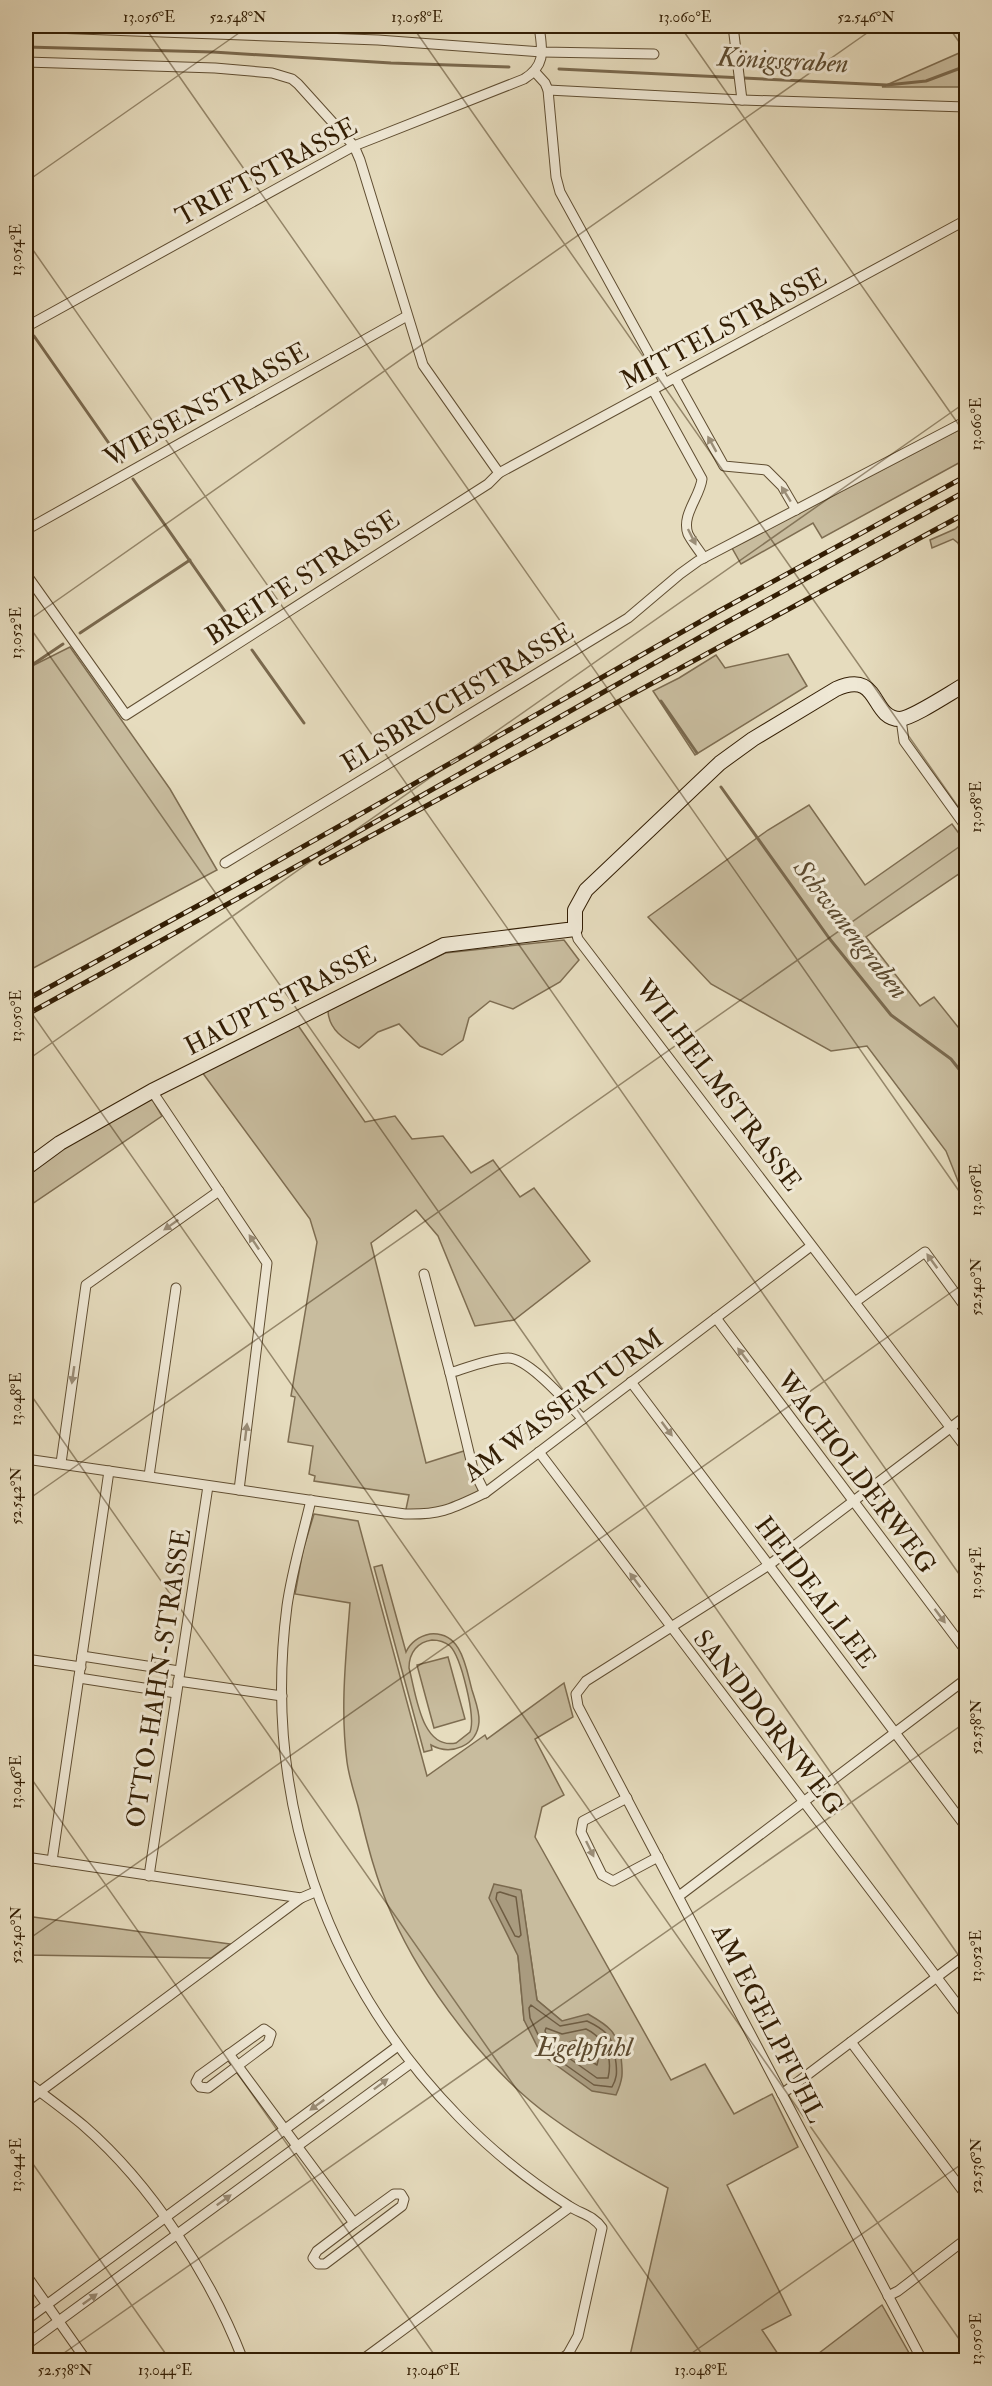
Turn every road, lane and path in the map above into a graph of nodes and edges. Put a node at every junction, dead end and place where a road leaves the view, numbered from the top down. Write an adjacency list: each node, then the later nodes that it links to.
1 (539, 26): 5 (street)
2 (733, 26): 10 (street)
3 (26, 27): 4 (street)
4 (206, 29): 5 (street)
5 (542, 52): 6 (street); 8 (street)
6 (654, 54)
7 (26, 62): 12 (street)
8 (535, 72): 9 (street); 12 (street, TRIFTSTRASSE)
9 (548, 90): 10 (street); 17 (street)
10 (742, 100): 11 (street)
11 (966, 107)
12 (354, 146): 14 (street); 15 (street, TRIFTSTRASSE)
13 (966, 220): 16 (street, MITTELSTRASSE)
14 (407, 316): 20 (street); 22 (street, WIESENSTRASSE)
15 (26, 327)
16 (675, 378): 17 (street, MITTELSTRASSE); 21 (street, one-way to 16)
17 (665, 383): 18 (street, MITTELSTRASSE)
18 (653, 390): 20 (street, MITTELSTRASSE); 23 (street, one-way to 23)
19 (966, 421): 21 (street, ELSBRUCHSTRASSE)
20 (499, 472): 24 (street, BREITE STRASSE)
21 (796, 510): 23 (street, ELSBRUCHSTRASSE)
22 (26, 530)
23 (704, 558): 28 (street, ELSBRUCHSTRASSE)
24 (26, 576)
25 (966, 684): 26 (street)
26 (901, 719): 27 (street); 29 (street)
27 (966, 827)
28 (225, 863)
29 (575, 929): 30 (street, HAUPTSTRASSE); 33 (street, WILHELMSTRASSE)
30 (152, 1091): 31 (street, HAUPTSTRASSE); 32 (street)
31 (26, 1168)
32 (219, 1191): 47 (street, one-way to 47); 51 (street, one-way to 32)
33 (811, 1246): 36 (street, WILHELMSTRASSE); 38 (street, AM WASSERTURM)
34 (424, 1274): 39 (street)
35 (176, 1288): 49 (street)
36 (855, 1302): 37 (street, one-way to 36); 43 (street, WILHELMSTRASSE)
37 (966, 1308)
38 (716, 1318): 40 (street, AM WASSERTURM); 54 (street, WACHOLDERWEG, one-way to 38)
39 (450, 1373): 42 (street); 52 (street)
40 (631, 1382): 42 (street, AM WASSERTURM); 55 (street, HEIDEALLEE, one-way to 55)
41 (966, 1416): 43 (street)
42 (583, 1419): 45 (street, AM WASSERTURM)
43 (951, 1428): 44 (street, WILHELMSTRASSE); 54 (street)
44 (966, 1448)
45 (539, 1452): 52 (street, AM WASSERTURM); 56 (street, SANDDORNWEG, one-way to 45)
46 (26, 1459): 47 (street, AM WASSERTURM)
47 (60, 1463): 48 (street, AM WASSERTURM)
48 (109, 1471): 49 (street, AM WASSERTURM); 58 (street)
49 (149, 1476): 50 (street, AM WASSERTURM)
50 (208, 1486): 51 (street, AM WASSERTURM); 61 (street, OTTO-HAHN-STRASSE)
51 (239, 1490): 53 (street, AM WASSERTURM)
52 (485, 1493): 53 (street, AM WASSERTURM)
53 (311, 1500): 65 (street)
54 (853, 1503): 55 (street); 57 (street, WACHOLDERWEG, one-way to 57)
55 (769, 1565): 56 (street); 66 (street, HEIDEALLEE)
56 (670, 1627): 67 (street, AM EGELPFUHL); 68 (street, SANDDORNWEG)
57 (966, 1652)
58 (82, 1656): 60 (street); 61 (street)
59 (26, 1659): 60 (street)
60 (81, 1667): 62 (street)
61 (179, 1676): 64 (street, OTTO-HAHN-STRASSE); 65 (street)
62 (79, 1678): 64 (street); 72 (street)
63 (966, 1679): 66 (street)
64 (176, 1693): 73 (street, OTTO-HAHN-STRASSE)
65 (282, 1696): 74 (street)
66 (896, 1733): 68 (street); 69 (street, HEIDEALLEE)
67 (627, 1798): 71 (street, AM EGELPFUHL); 71 (street, one-way to 71)
68 (805, 1802): 75 (street); 78 (street, SANDDORNWEG)
69 (966, 1827)
70 (26, 1857): 72 (street)
71 (658, 1857): 75 (street, AM EGELPFUHL)
72 (52, 1861): 73 (street)
73 (149, 1876): 76 (street)
74 (315, 1892): 76 (street); 81 (street)
75 (680, 1896): 87 (street, AM EGELPFUHL)
76 (301, 1898): 86 (street)
77 (966, 1955): 78 (street)
78 (937, 1977): 79 (street, SANDDORNWEG); 80 (street)
79 (966, 2016)
80 (851, 2043): 87 (street); 91 (street)
81 (398, 2046): 83 (street); 89 (street, one-way to 89)
82 (229, 2054): 84 (street); 84 (street); 84 (street)
83 (411, 2063): 90 (street, one-way to 83); 92 (street)
84 (238, 2065): 89 (street)
85 (26, 2081): 86 (street)
86 (40, 2092): 88 (street); 93 (street)
87 (782, 2094): 98 (street, AM EGELPFUHL)
88 (26, 2102)
89 (285, 2129): 90 (street); 93 (street)
90 (298, 2147): 94 (street); 95 (street, one-way to 90)
91 (966, 2195)
92 (570, 2207): 105 (street); 106 (street)
93 (164, 2217): 95 (street); 99 (street)
94 (354, 2223): 94 (street)
95 (177, 2235): 101 (street, one-way to 95); 104 (street)
96 (966, 2239): 98 (street)
97 (26, 2275): 99 (street)
98 (888, 2296): 107 (street, AM EGELPFUHL)
99 (47, 2304): 100 (street); 101 (street)
100 (26, 2320)
101 (60, 2322): 102 (street); 103 (street)
102 (26, 2345)
103 (86, 2361)
104 (243, 2361)
105 (362, 2361)
106 (560, 2361)
107 (922, 2361)

